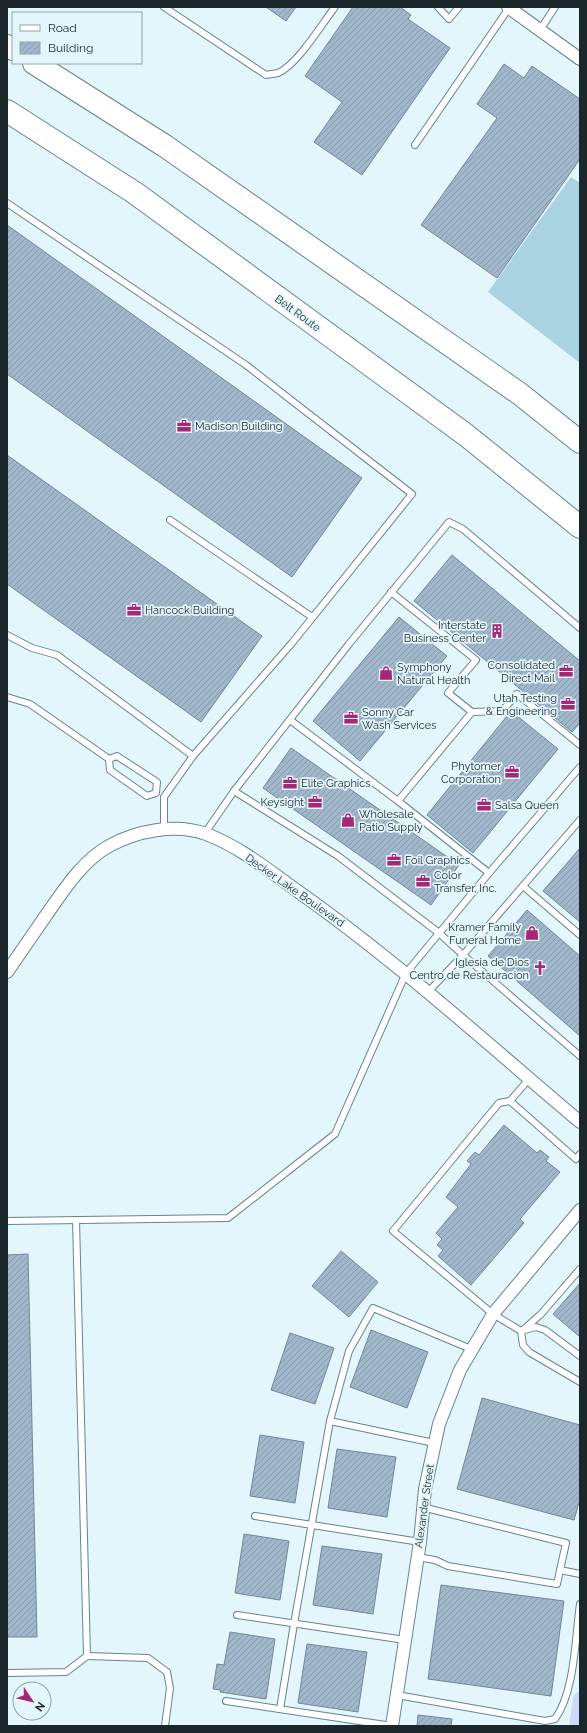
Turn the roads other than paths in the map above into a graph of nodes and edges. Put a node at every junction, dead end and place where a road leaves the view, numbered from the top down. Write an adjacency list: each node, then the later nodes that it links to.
1 (164, 7): 2 (lane)
2 (335, 7)
3 (438, 7): 4 (lane)
4 (458, 7)
5 (509, 7): 7 (street); 11 (lane)
6 (555, 7): 7 (lane)
7 (540, 30): 8 (street)
8 (580, 58)
9 (36, 64): 13 (highway)
10 (7, 111): 15 (highway, Belt Route)
11 (415, 145)
12 (7, 203): 17 (lane)
13 (580, 442)
14 (170, 520): 17 (lane)
15 (580, 527)
16 (391, 592): 18 (lane); 21 (lane); 22 (lane)
17 (312, 618): 24 (lane)
18 (580, 628)
19 (7, 635): 24 (lane)
20 (7, 697): 25 (lane)
21 (472, 712): 23 (lane); 30 (lane)
22 (290, 720): 27 (lane); 30 (lane)
23 (580, 746)
24 (193, 756): 29 (lane)
25 (109, 759): 28 (lane); 28 (lane)
26 (580, 767): 34 (lane)
27 (234, 791): 33 (lane); 36 (lane)
28 (156, 793): 29 (lane)
29 (164, 797): 32 (lane)
30 (398, 801): 34 (lane)
31 (580, 820): 35 (lane)
32 (164, 830): 33 (street, Decker Lake Boulevard); 39 (street, Decker Lake Boulevard)
33 (204, 833): 40 (street, Decker Lake Boulevard)
34 (489, 873): 36 (lane)
35 (523, 886): 37 (lane); 38 (lane)
36 (439, 933): 38 (lane); 40 (lane)
37 (580, 935)
38 (463, 955): 41 (lane); 42 (lane)
39 (7, 972)
40 (406, 973): 41 (street, Decker Lake Boulevard); 48 (lane)
41 (428, 992): 43 (street, Decker Lake Boulevard)
42 (580, 1056)
43 (529, 1079): 44 (lane); 45 (street, Decker Lake Boulevard)
44 (510, 1101): 46 (lane); 51 (lane)
45 (580, 1122)
46 (580, 1154)
47 (580, 1210): 51 (street, Alexander Street)
48 (76, 1220): 49 (lane); 69 (lane)
49 (7, 1221)
50 (580, 1269): 52 (lane)
51 (493, 1314): 52 (lane); 53 (street, Alexander Street)
52 (522, 1331): 54 (lane); 55 (lane)
53 (471, 1349): 56 (lane); 57 (street, Alexander Street)
54 (580, 1356)
55 (580, 1382)
56 (330, 1421): 57 (lane); 60 (lane)
57 (434, 1443): 58 (street, Alexander Street)
58 (422, 1507): 61 (street, Alexander Street); 63 (lane)
59 (255, 1516): 60 (lane)
60 (312, 1525): 61 (lane); 67 (lane)
61 (420, 1542): 62 (street, Alexander Street)
62 (417, 1557): 63 (lane); 68 (street, Alexander Street)
63 (560, 1570): 64 (lane)
64 (580, 1574)
65 (580, 1604): 71 (lane)
66 (237, 1615): 67 (lane)
67 (294, 1624): 68 (lane); 73 (lane)
68 (405, 1640): 71 (street, Alexander Street)
69 (87, 1656): 70 (lane); 74 (lane)
70 (7, 1673)
71 (397, 1695): 75 (street, Alexander Street)
72 (226, 1701): 73 (lane)
73 (280, 1709): 75 (lane)
74 (165, 1726)
75 (392, 1726)

